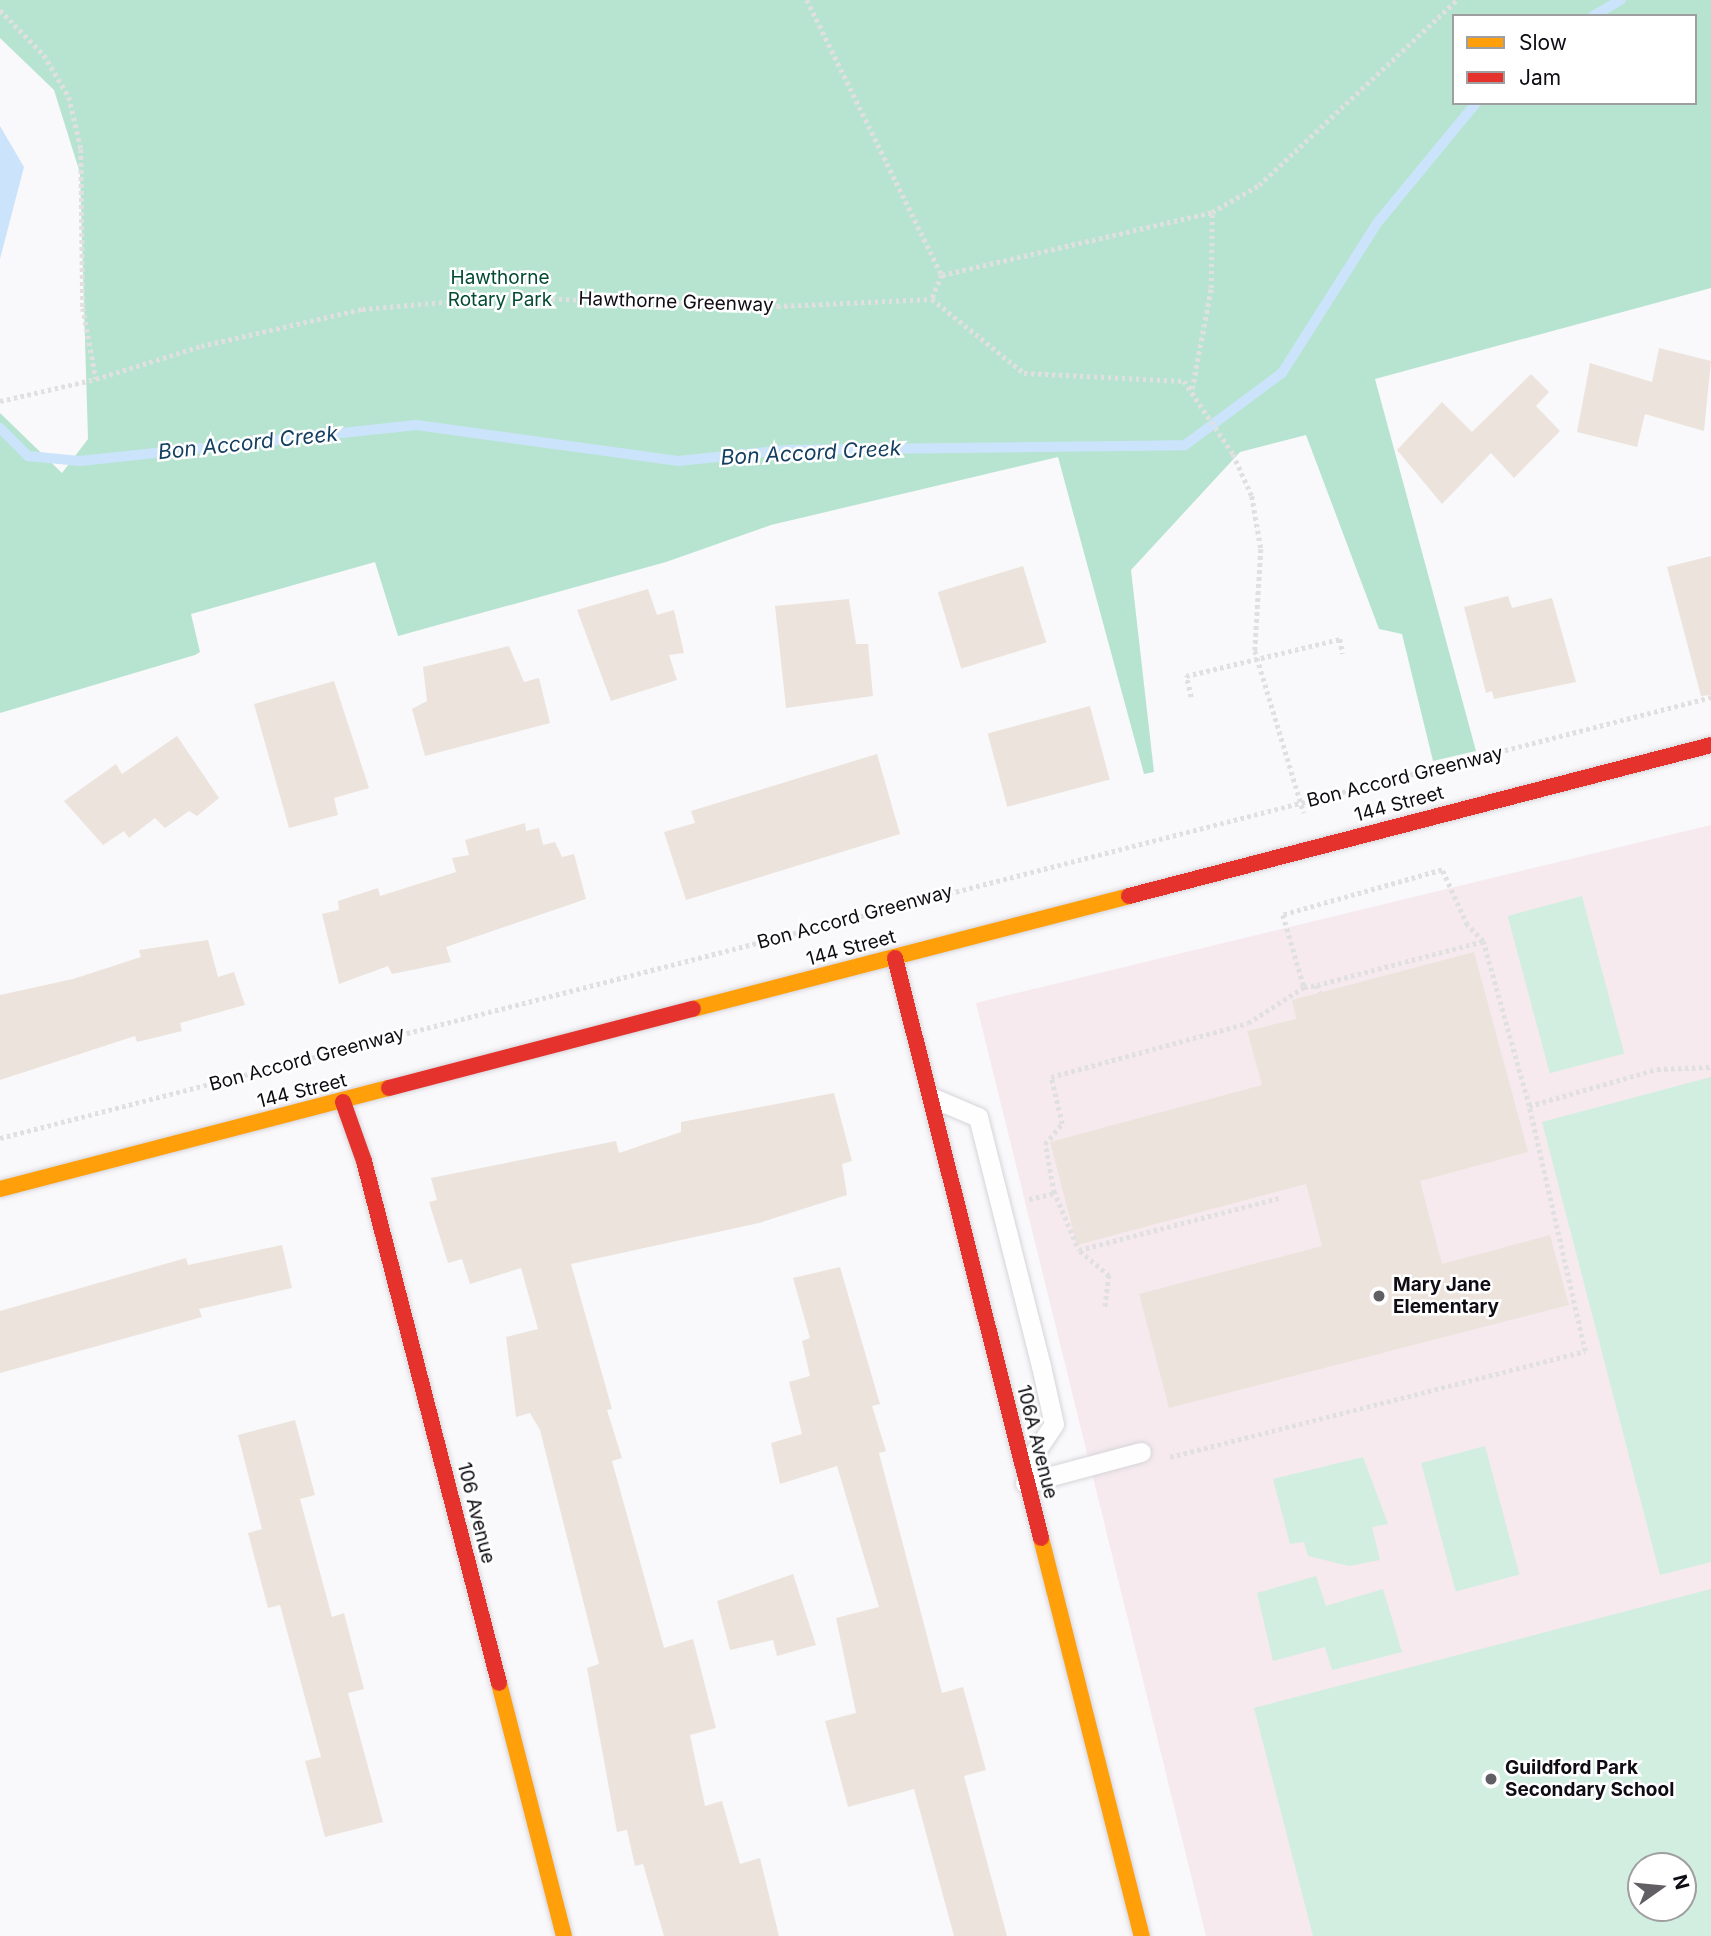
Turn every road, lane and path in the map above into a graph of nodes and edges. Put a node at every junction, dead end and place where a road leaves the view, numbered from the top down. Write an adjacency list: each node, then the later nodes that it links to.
1 (807, 0): 5 (path)
2 (1457, 0): 4 (path)
3 (0, 10): 7 (path)
4 (1212, 212): 5 (path); 8 (path)
5 (942, 275): 6 (path)
6 (932, 299): 7 (path, Hawthorne Greenway); 8 (path)
7 (96, 379): 9 (path, Hawthorne Greenway)
8 (1192, 389): 11 (path)
9 (0, 401)
10 (1343, 654): 11 (path)
11 (1257, 657): 12 (path); 15 (path)
12 (1191, 696)
13 (1711, 697): 15 (path, Bon Accord Greenway)
14 (1711, 744): 19 (street, 144 Street)
15 (1299, 804): 16 (path, Bon Accord Greenway)
16 (932, 895): 17 (path); 27 (path, Bon Accord Greenway)
17 (937, 911)
18 (1483, 942): 20 (path); 21 (path); 26 (path)
19 (895, 958): 24 (street, 106A Avenue); 25 (street, 144 Street)
20 (1317, 985): 21 (path); 22 (path)
21 (1304, 987): 29 (path)
22 (1320, 992)
23 (1711, 1067): 26 (path)
24 (931, 1097): 35 (street, 106A Avenue); 35 (lane)
25 (343, 1102): 28 (street, 144 Street); 36 (street, 106 Avenue)
26 (1530, 1106): 34 (path)
27 (0, 1138)
28 (0, 1189)
29 (1053, 1190): 31 (path); 32 (path)
30 (1278, 1198): 32 (path)
31 (1022, 1201)
32 (1079, 1250): 33 (path)
33 (1105, 1310)
34 (1149, 1456): 35 (lane)
35 (1024, 1477): 37 (street, 106A Avenue)
36 (564, 1936)
37 (1142, 1936)

